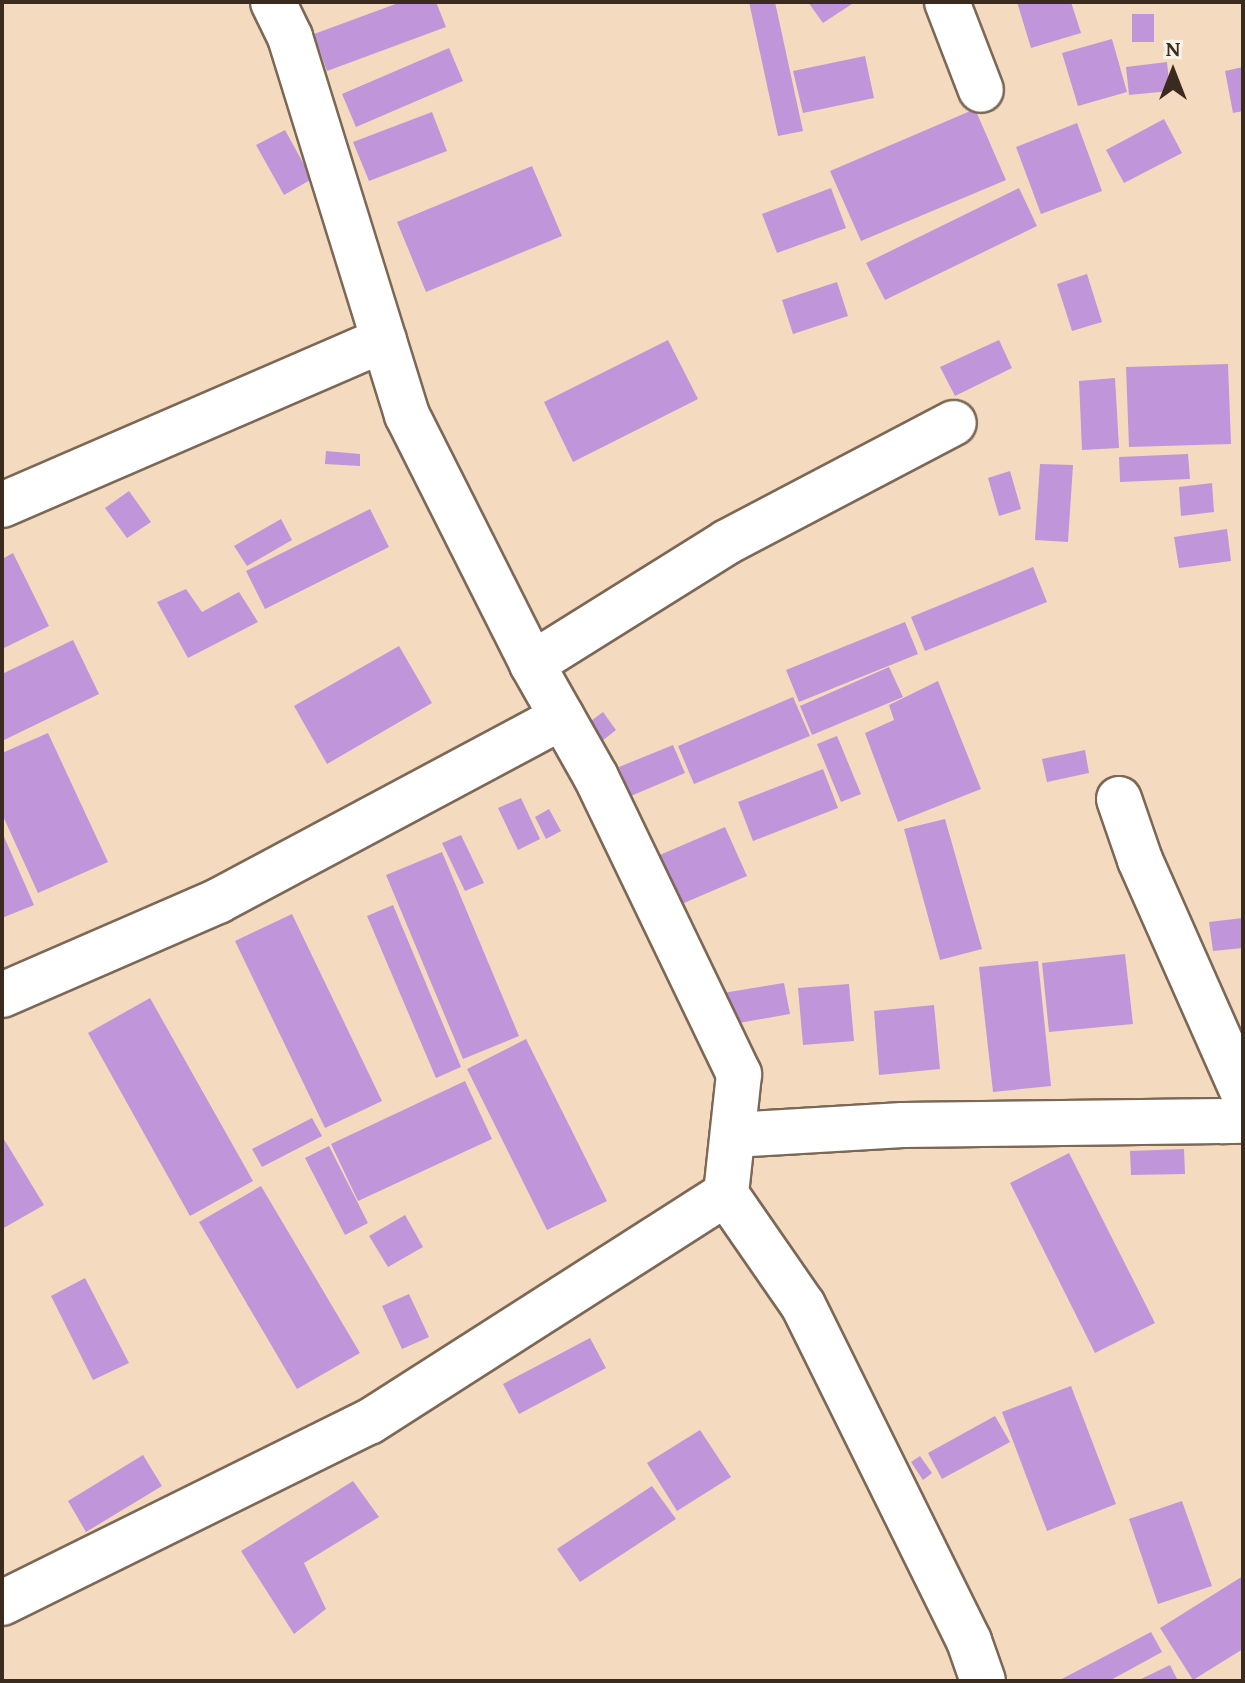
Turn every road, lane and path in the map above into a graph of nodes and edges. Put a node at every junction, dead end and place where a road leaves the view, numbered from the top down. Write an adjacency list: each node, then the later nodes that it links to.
1 (273, 2): 4 (street)
2 (947, 2): 3 (street)
3 (981, 90)
4 (384, 340): 6 (street); 7 (street)
5 (954, 423): 7 (street)
6 (2, 505)
7 (532, 664): 8 (street)
8 (562, 717): 10 (street); 13 (street)
9 (1119, 799): 11 (street)
10 (2, 995)
11 (1243, 1092)
12 (1243, 1121): 13 (street)
13 (733, 1135): 14 (street)
14 (726, 1194): 15 (street); 16 (street)
15 (2, 1603)
16 (983, 1681)

